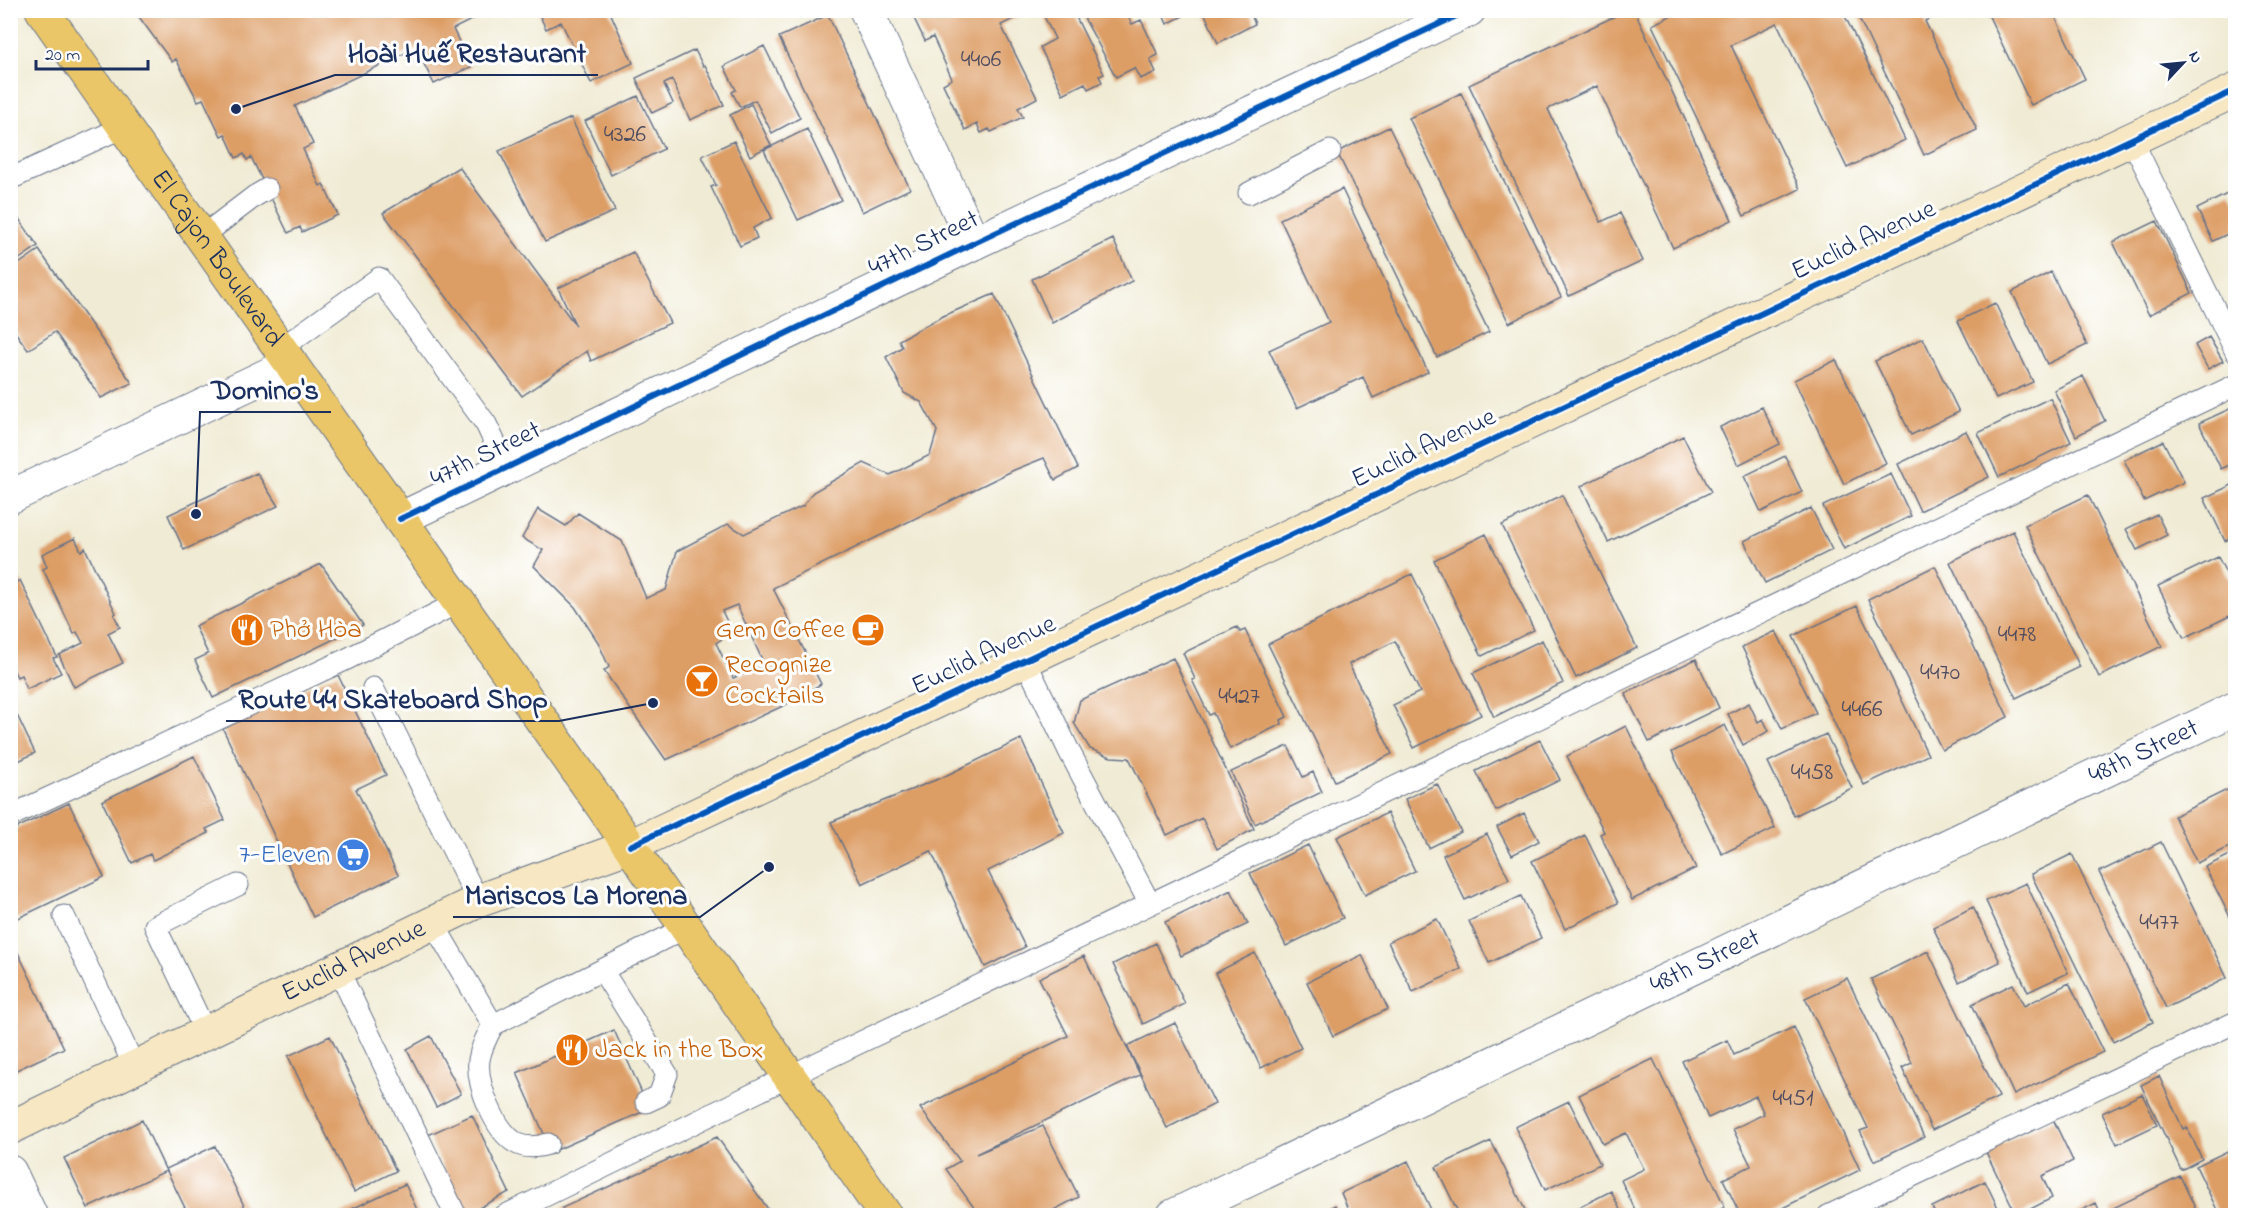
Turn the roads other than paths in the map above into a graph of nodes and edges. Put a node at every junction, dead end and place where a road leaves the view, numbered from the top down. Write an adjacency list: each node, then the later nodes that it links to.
1 (42, 10): 5 (main road, El Cajon Boulevard)
2 (866, 10): 12 (street)
3 (1468, 10): 12 (street, 47th Street)
4 (2235, 90): 6 (main road, Euclid Avenue)
5 (123, 127): 8 (lane); 11 (main road, El Cajon Boulevard)
6 (2131, 138): 13 (lane); 20 (main road, Euclid Avenue)
7 (1330, 151): 10 (lane)
8 (10, 179)
9 (267, 189): 11 (lane)
10 (1249, 193)
11 (201, 237): 14 (main road, El Cajon Boulevard)
12 (975, 243): 16 (street, 47th Street)
13 (2235, 352)
14 (286, 356): 16 (lane); 17 (street); 18 (main road, El Cajon Boulevard)
15 (2235, 385): 27 (lane)
16 (507, 468): 18 (street, 47th Street)
17 (10, 497)
18 (400, 519): 19 (main road, El Cajon Boulevard)
19 (459, 602): 23 (lane); 24 (main road, El Cajon Boulevard)
20 (1025, 660): 24 (main road, Euclid Avenue); 27 (lane)
21 (373, 688): 26 (lane)
22 (2235, 708): 46 (street, 48th Street)
23 (10, 816)
24 (630, 846): 26 (main road, Euclid Avenue); 30 (main road, El Cajon Boulevard)
25 (238, 885): 35 (lane)
26 (478, 901): 29 (main road, Euclid Avenue)
27 (1150, 904): 37 (lane)
28 (64, 916): 36 (lane)
29 (433, 923): 31 (main road, Euclid Avenue); 34 (lane)
30 (687, 927): 32 (lane); 37 (main road, El Cajon Boulevard)
31 (339, 969): 35 (main road, Euclid Avenue); 43 (lane)
32 (602, 970): 34 (lane); 38 (lane)
33 (2235, 1022): 47 (lane)
34 (493, 1025): 40 (lane)
35 (206, 1033): 36 (main road, Euclid Avenue)
36 (135, 1068): 39 (main road, Euclid Avenue)
37 (790, 1076): 44 (lane); 45 (main road, El Cajon Boulevard)
38 (646, 1102)
39 (10, 1128)
40 (548, 1144)
41 (10, 1172): 42 (street)
42 (32, 1215)
43 (456, 1215)
44 (504, 1215)
45 (886, 1215)
46 (1173, 1215)
47 (1827, 1215)

